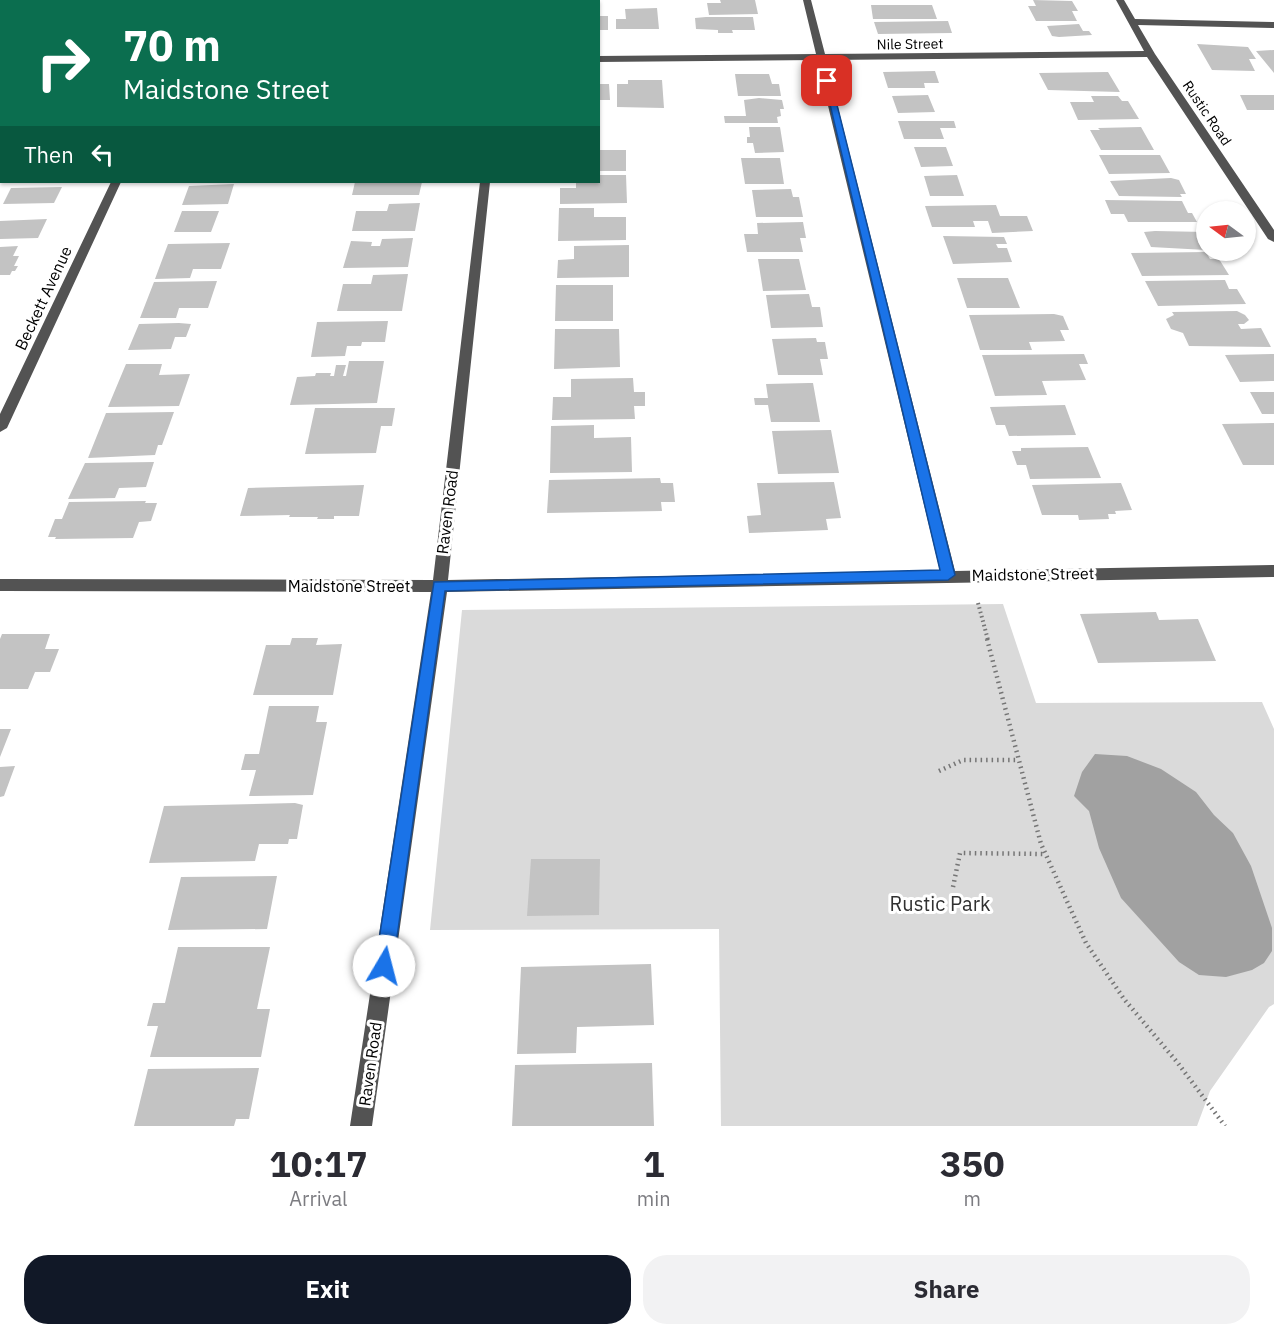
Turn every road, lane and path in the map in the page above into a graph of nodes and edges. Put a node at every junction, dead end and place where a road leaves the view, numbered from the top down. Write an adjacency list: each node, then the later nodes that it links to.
1 (807, 0): 6 (street)
2 (1120, 0): 3 (street, Rustic Road)
3 (1134, 22): 4 (street); 5 (street, Rustic Road)
4 (1274, 25)
5 (1150, 54): 6 (street, Nile Street); 10 (street, Rustic Road)
6 (821, 58): 7 (street, Nile Street); 13 (street)
7 (600, 59)
8 (116, 183): 11 (street, Beckett Avenue)
9 (485, 183): 15 (street, Raven Road)
10 (1274, 240)
11 (0, 428)
12 (1274, 571): 13 (street, Maidstone Street)
13 (948, 575): 15 (street, Maidstone Street)
14 (0, 585): 15 (street, Maidstone Street)
15 (439, 586): 21 (street, Raven Road)
16 (978, 603): 17 (path)
17 (1019, 760): 18 (path); 19 (path)
18 (939, 771)
19 (1046, 854): 20 (path); 22 (path)
20 (953, 887)
21 (361, 1126)
22 (1225, 1126)

